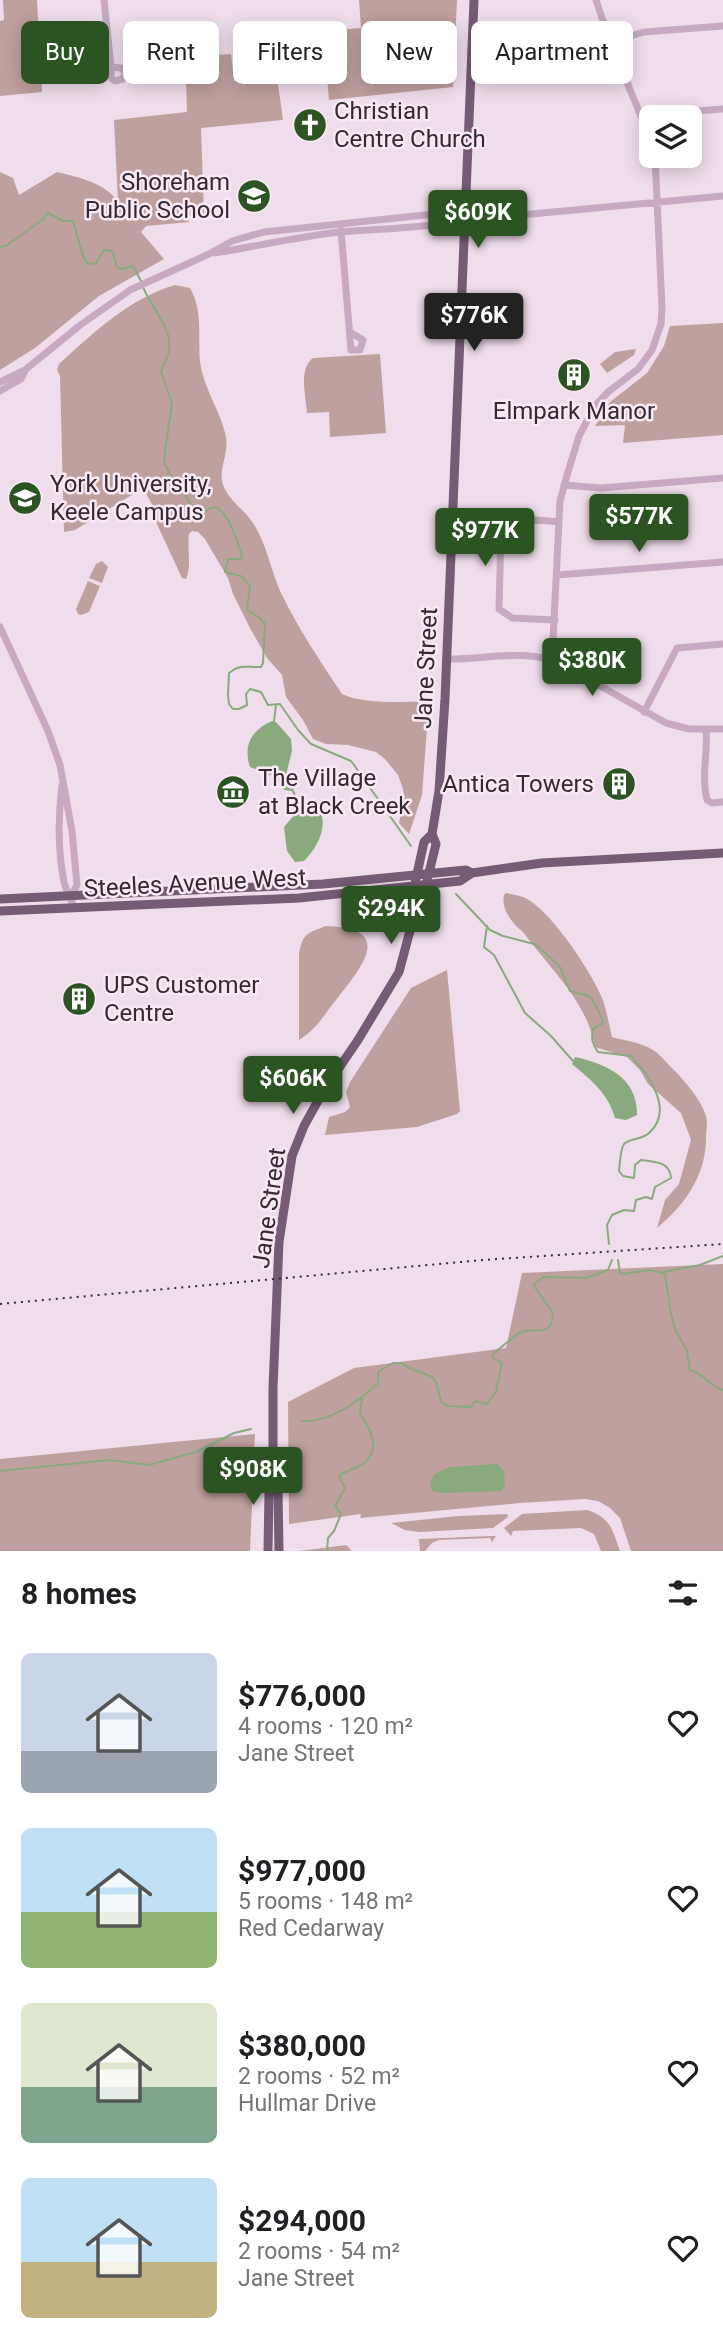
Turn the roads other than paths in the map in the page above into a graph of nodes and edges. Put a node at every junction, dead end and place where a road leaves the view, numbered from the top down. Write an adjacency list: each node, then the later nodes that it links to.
1 (104, 0): 7 (street)
2 (474, 0): 15 (main road, Jane Street)
3 (596, 0): 4 (street)
4 (603, 21)
5 (723, 26): 6 (street)
6 (633, 34)
7 (111, 67)
8 (630, 84): 9 (street)
9 (640, 105)
10 (723, 109): 11 (street)
11 (702, 111)
12 (656, 168): 14 (street)
13 (723, 196): 14 (street)
14 (657, 201): 15 (street); 24 (street)
15 (464, 218): 16 (street); 17 (street); 31 (main road, Jane Street)
16 (340, 222): 17 (street); 18 (street)
17 (341, 232): 18 (street); 19 (street)
18 (209, 254): 20 (street)
19 (350, 332)
20 (25, 370): 21 (street); 22 (street)
21 (0, 382)
22 (0, 391)
23 (723, 478): 24 (street)
24 (564, 485): 25 (street)
25 (559, 522): 27 (street); 28 (street)
26 (723, 562): 27 (street)
27 (557, 575): 28 (street)
28 (555, 620): 32 (street)
29 (0, 627): 36 (street)
30 (723, 644): 33 (street)
31 (446, 659): 32 (street); 38 (main road, Jane Street)
32 (552, 660): 33 (street)
33 (644, 712): 35 (street)
34 (723, 729): 35 (street)
35 (706, 730): 37 (street)
36 (62, 780): 46 (street); 46 (street)
37 (723, 802)
38 (432, 834): 40 (main road, Jane Street); 42 (main road, Jane Street)
39 (723, 853): 41 (main road, Steeles Avenue West)
40 (429, 873): 41 (main road, Steeles Avenue West); 42 (main road, Steeles Avenue West); 43 (main road, Jane Street)
41 (472, 873): 43 (main road, Steeles Avenue West)
42 (417, 874): 44 (main road, Jane Street); 45 (main road, Steeles Avenue West)
43 (426, 885): 44 (main road, Steeles Avenue West); 51 (main road, Jane Street)
44 (414, 886): 48 (main road, Steeles Avenue West); 51 (main road, Jane Street)
45 (194, 889): 46 (main road, Steeles Avenue West); 48 (main road)
46 (71, 896): 47 (main road, Steeles Avenue West); 49 (street)
47 (0, 899)
48 (195, 902): 49 (main road, Steeles Avenue West)
49 (74, 908): 50 (main road, Steeles Avenue West)
50 (0, 911)
51 (411, 927): 52 (main road, Jane Street)
52 (273, 1482): 53 (main road, Jane Street); 54 (main road, Jane Street)
53 (268, 1551)
54 (279, 1551)

